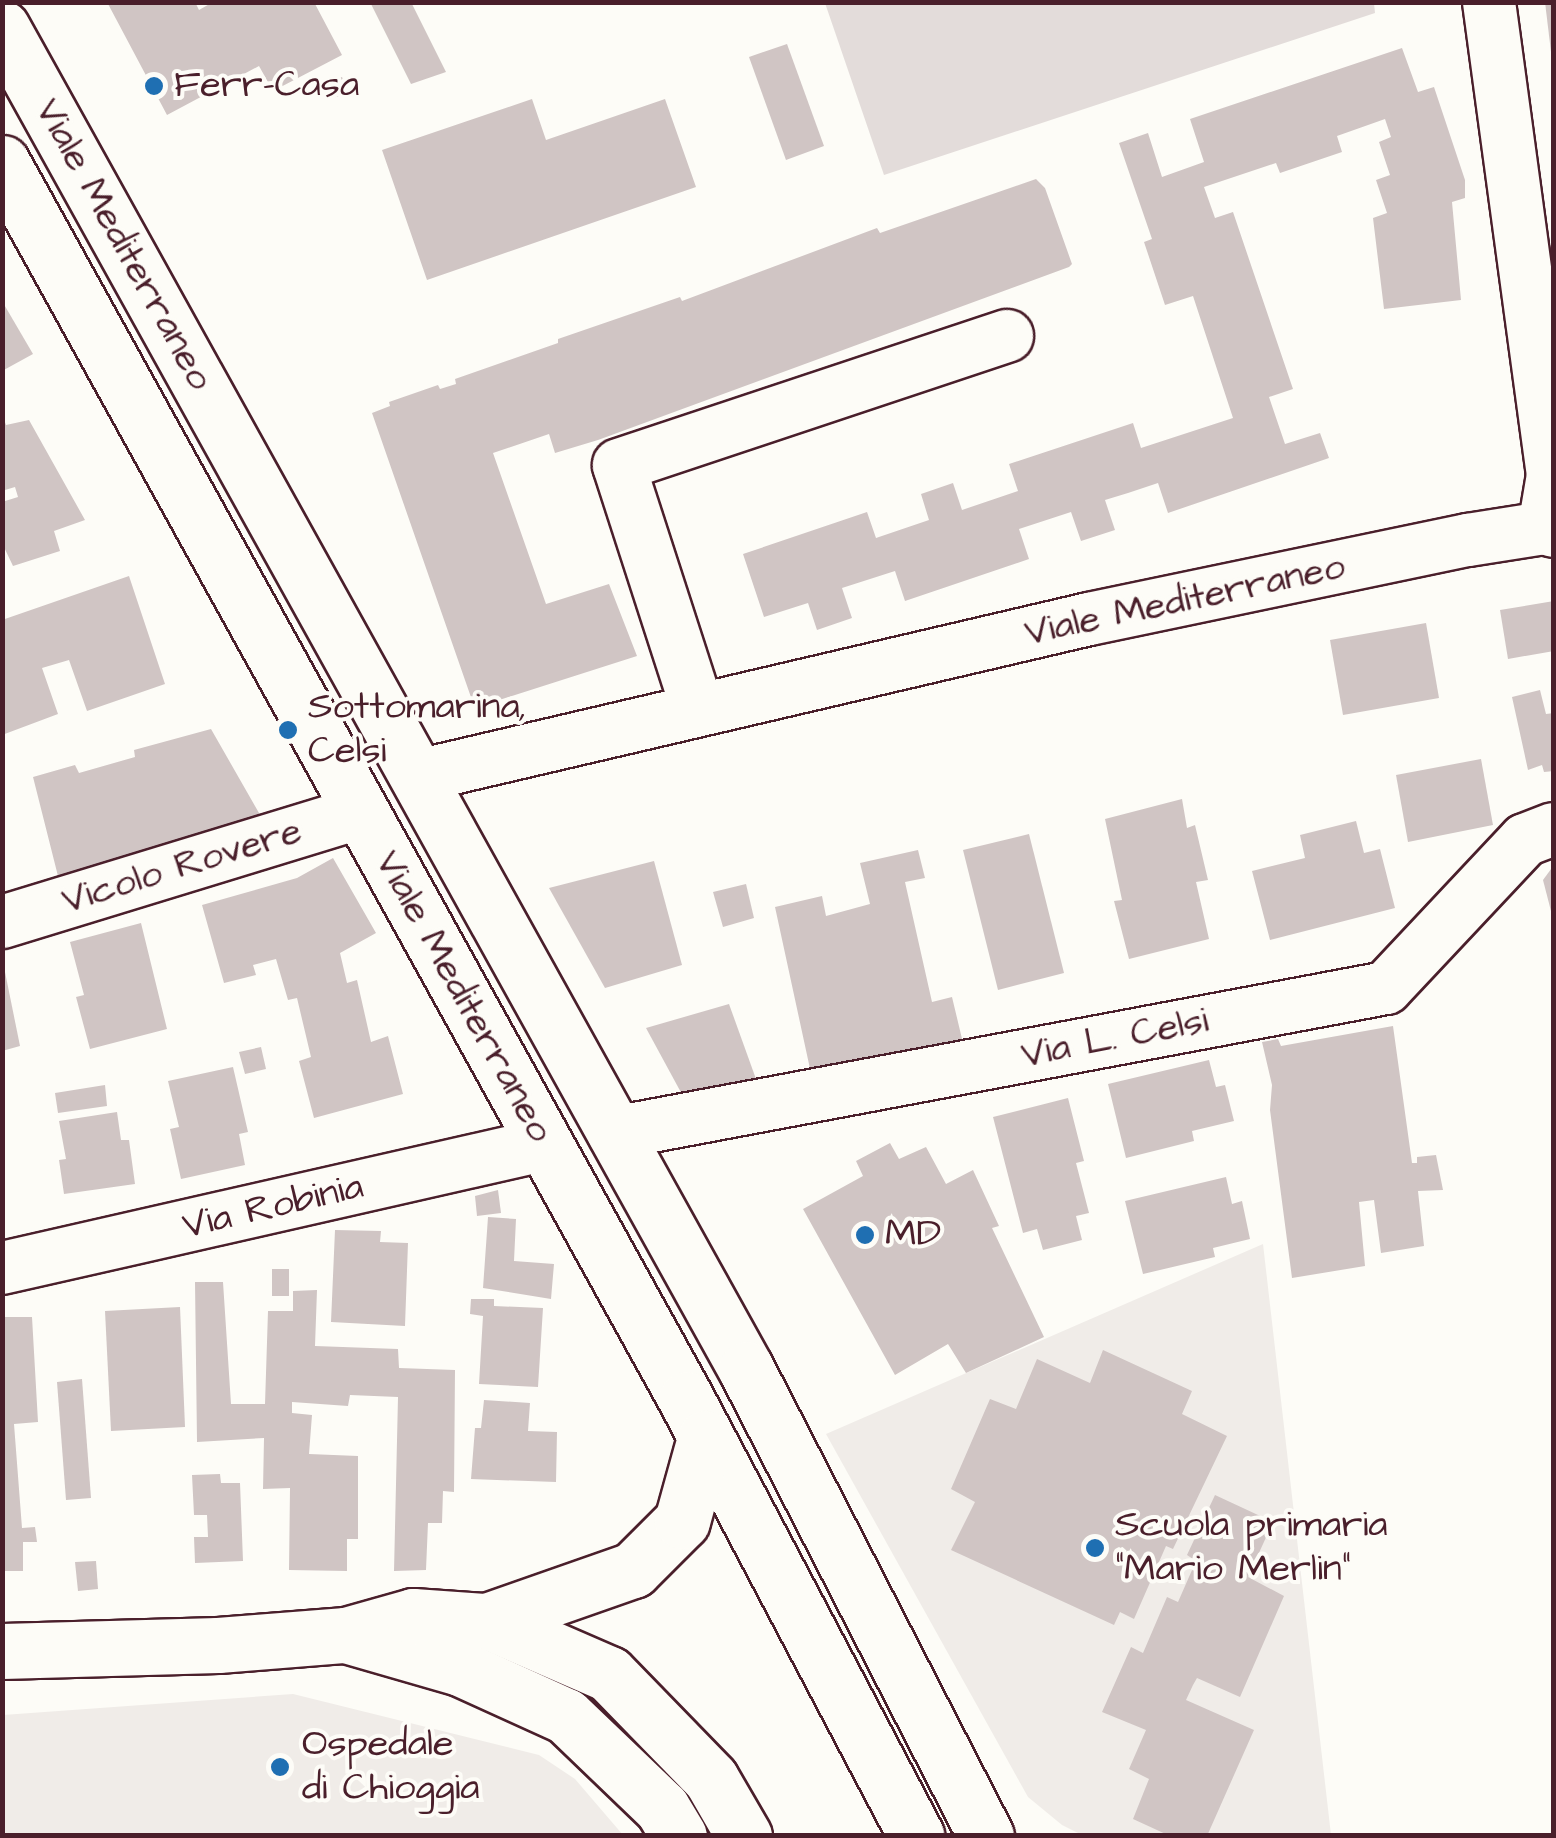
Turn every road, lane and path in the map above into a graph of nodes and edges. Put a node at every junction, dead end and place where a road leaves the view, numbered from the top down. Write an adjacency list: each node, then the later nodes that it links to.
1 (1490, 2): 5 (street, Viale Mediterraneo)
2 (2, 28): 7 (street, Viale Mediterraneo)
3 (2, 163): 8 (street, Viale Mediterraneo)
4 (1007, 336): 6 (street)
5 (1549, 530): 6 (street, Viale Mediterraneo)
6 (698, 710): 7 (street, Viale Mediterraneo)
7 (418, 776): 11 (street, Viale Mediterraneo)
8 (361, 812): 10 (street, Vicolo Rovere); 12 (street, Viale Mediterraneo)
9 (1554, 830): 11 (street, Via L. Celsi)
10 (2, 922)
11 (614, 1133): 21 (street, Viale Mediterraneo)
12 (543, 1145): 13 (street, Via Robinia); 14 (street, Viale Mediterraneo)
13 (2, 1268)
14 (704, 1438): 15 (street); 20 (street, Viale Mediterraneo)
15 (487, 1621): 16 (street); 19 (street)
16 (346, 1635): 17 (street); 18 (street)
17 (2, 1651)
18 (679, 1836)
19 (744, 1836)
20 (916, 1836)
21 (986, 1836)

